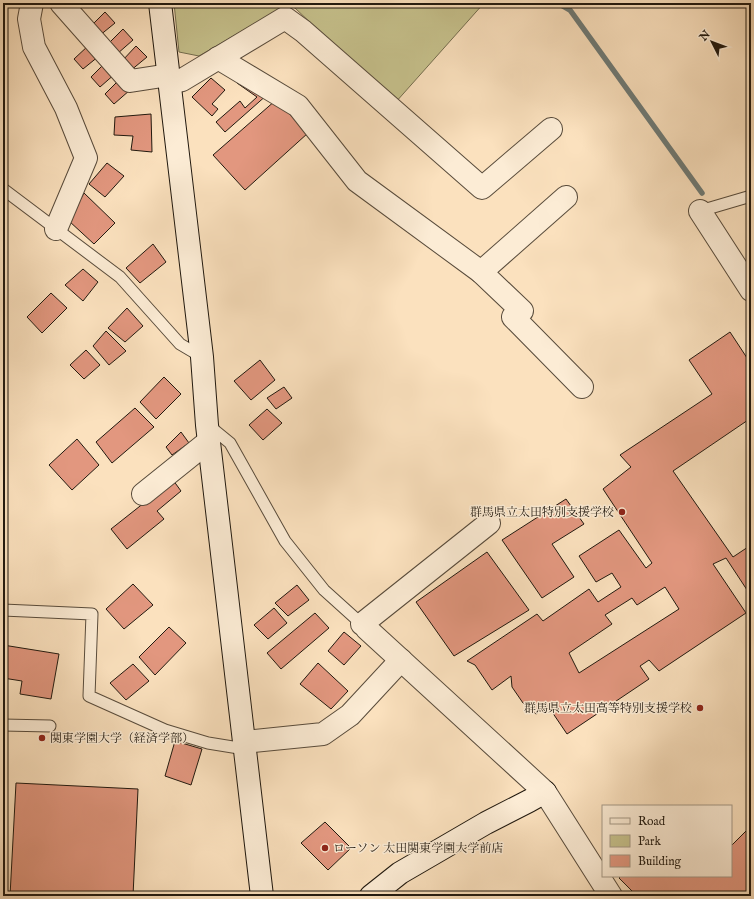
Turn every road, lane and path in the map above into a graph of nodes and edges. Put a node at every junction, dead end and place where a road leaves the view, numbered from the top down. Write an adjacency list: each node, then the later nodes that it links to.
1 (32, 3): 11 (street)
2 (61, 3): 5 (street)
3 (160, 3): 5 (street)
4 (218, 58): 5 (street); 6 (street); 12 (street)
5 (169, 79): 14 (street)
6 (551, 129)
7 (3, 189): 11 (lane)
8 (751, 196): 10 (lane)
9 (566, 197): 12 (street)
10 (700, 211): 13 (street)
11 (56, 229): 14 (lane)
12 (481, 272): 15 (street)
13 (751, 290)
14 (202, 357): 16 (street)
15 (582, 388)
16 (208, 433): 17 (street); 20 (lane); 24 (street)
17 (142, 494)
18 (489, 523): 20 (street)
19 (3, 610): 24 (lane)
20 (365, 626): 21 (street)
21 (401, 660): 24 (street); 25 (street)
22 (3, 724): 23 (lane)
23 (50, 726)
24 (244, 745): 26 (street)
25 (545, 792): 27 (street); 28 (street)
26 (262, 896)
27 (371, 896)
28 (611, 896)

